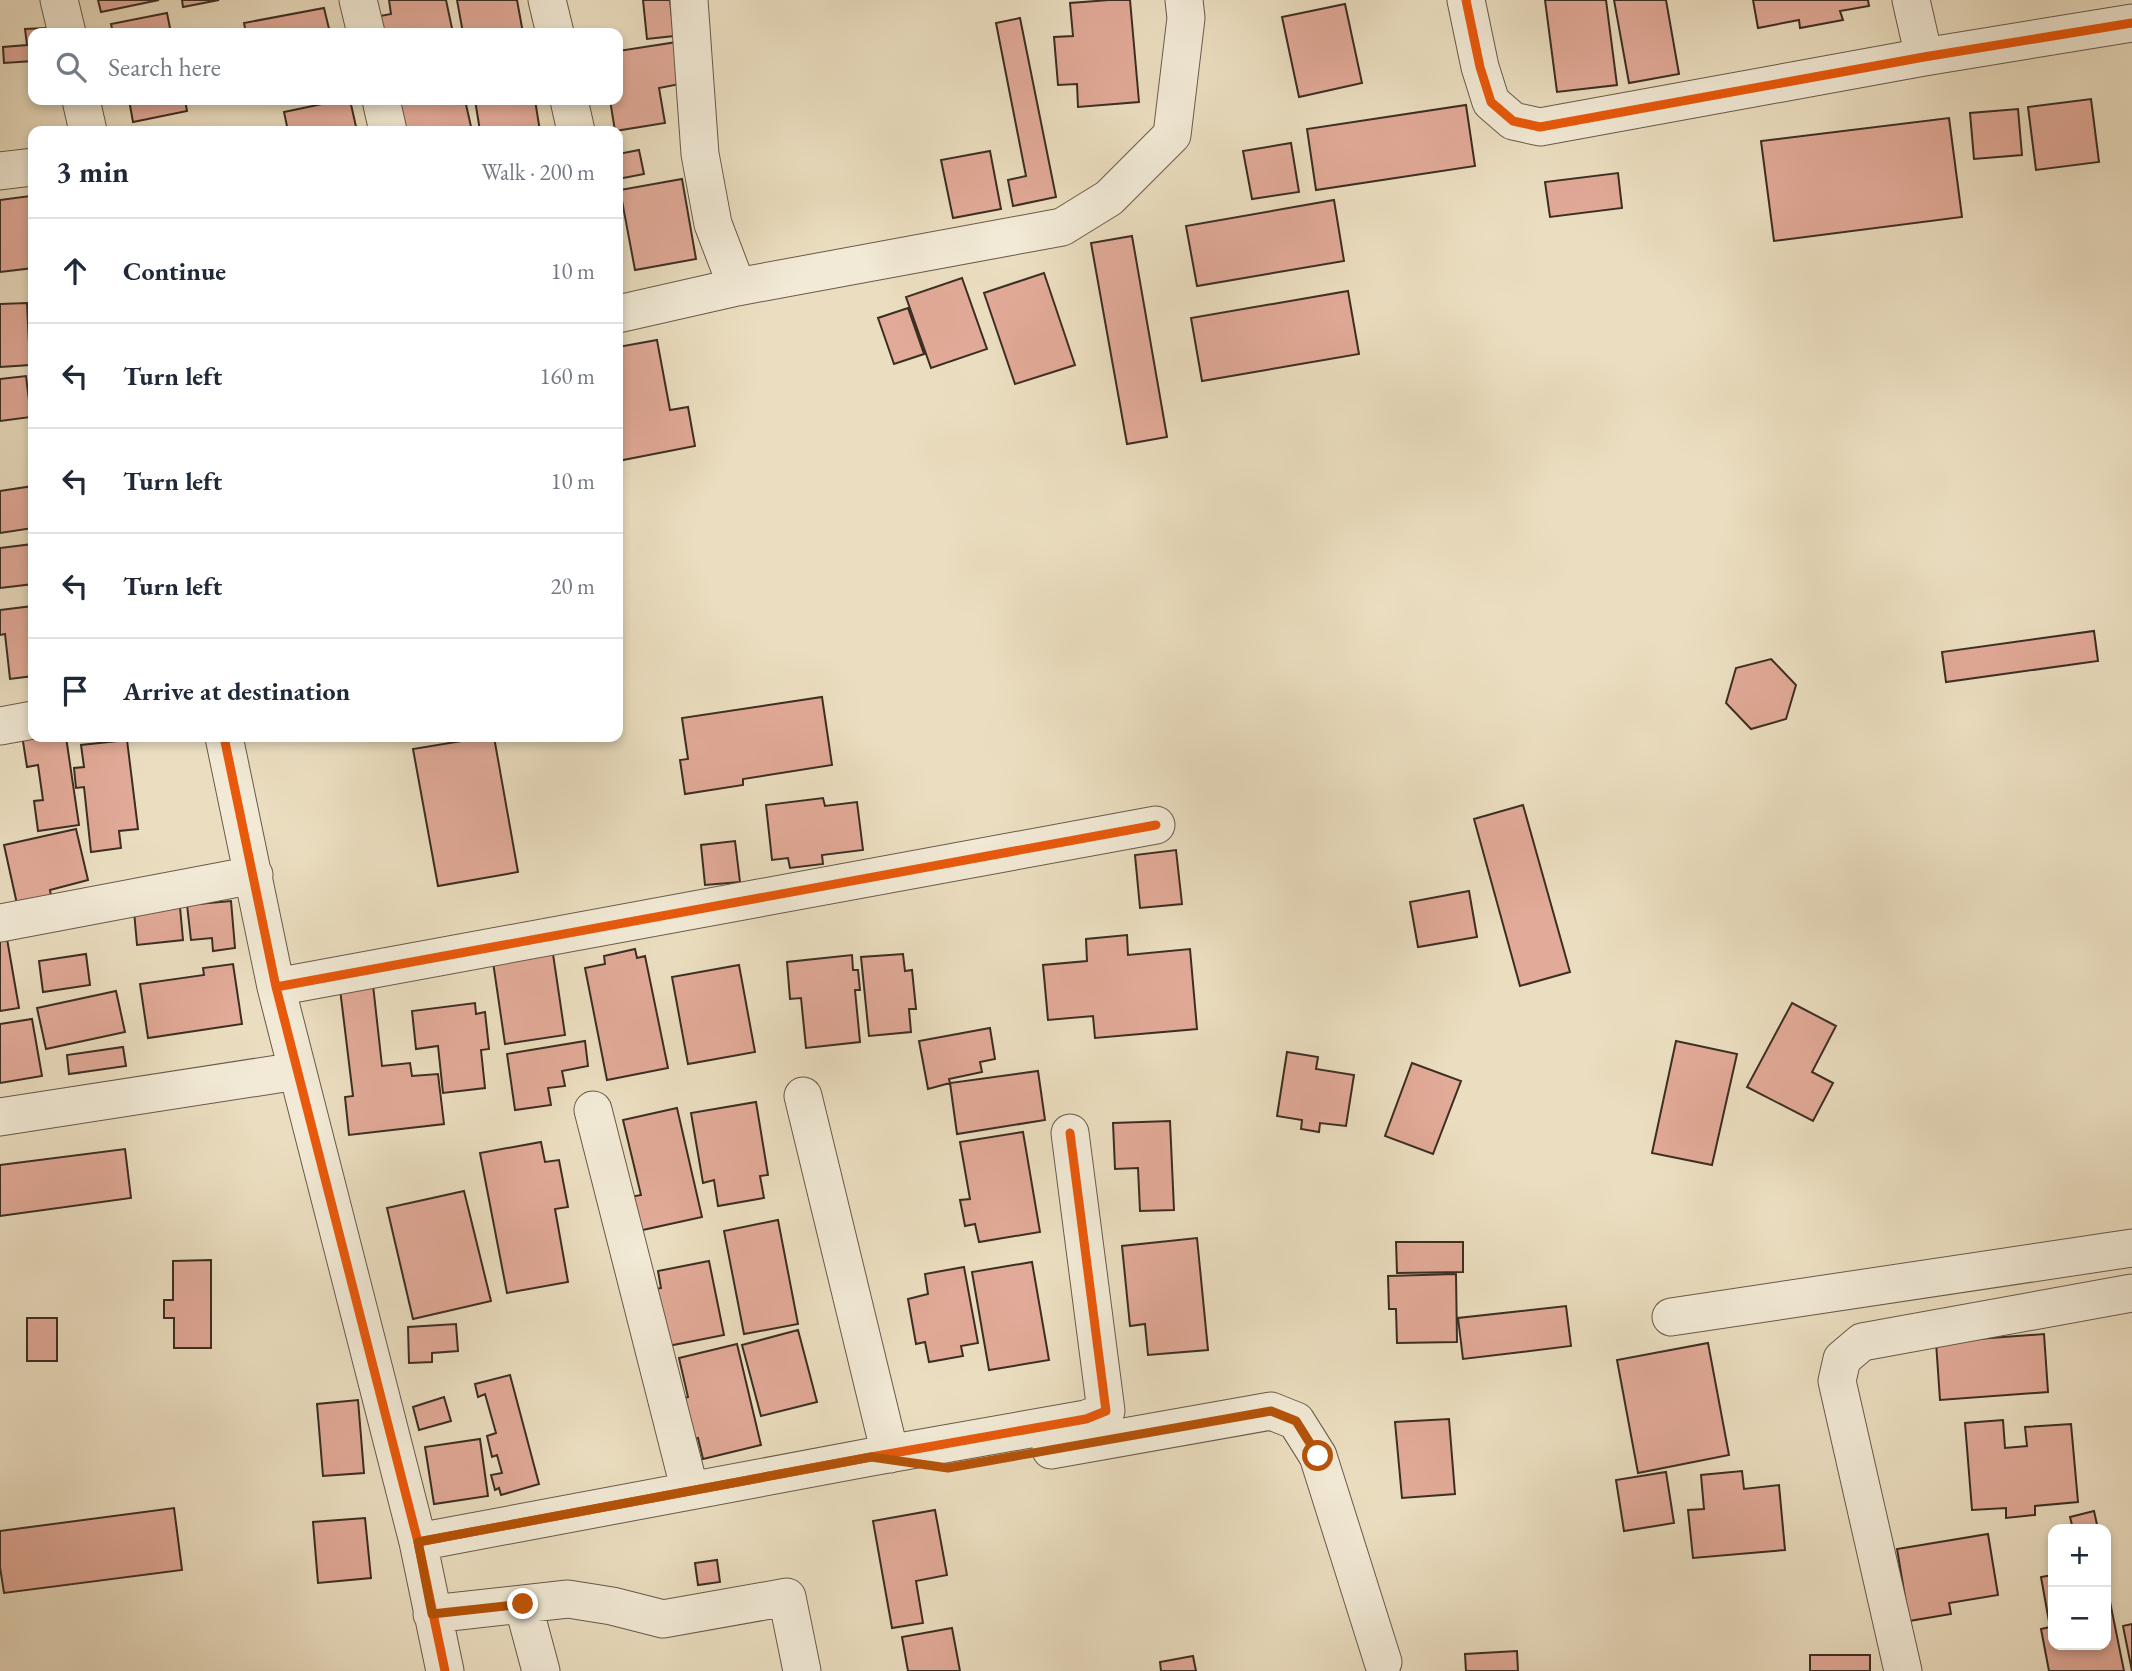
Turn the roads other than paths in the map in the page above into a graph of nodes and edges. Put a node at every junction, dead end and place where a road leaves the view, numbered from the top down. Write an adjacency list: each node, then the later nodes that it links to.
1 (60, 0): 9 (street)
2 (358, 0): 10 (street)
3 (547, 0): 11 (street)
4 (689, 0): 21 (street)
5 (1184, 0): 21 (street)
6 (1466, 0): 12 (street)
7 (1911, 0): 12 (street)
8 (2132, 23): 12 (street)
9 (66, 28)
10 (365, 28)
11 (554, 28)
12 (1924, 57)
13 (82, 105): 16 (street)
14 (382, 105): 17 (street)
15 (570, 105): 18 (street)
16 (87, 126)
17 (387, 126)
18 (575, 126)
19 (28, 168): 20 (street)
20 (0, 171)
21 (737, 287): 22 (street)
22 (623, 313)
23 (28, 721): 24 (street)
24 (0, 726)
25 (225, 742): 27 (street)
26 (1156, 825): 29 (street)
27 (254, 875): 28 (street); 29 (street)
28 (0, 923)
29 (276, 987): 30 (street)
30 (297, 1071): 33 (street); 40 (street)
31 (803, 1096): 38 (street)
32 (593, 1110): 39 (street)
33 (0, 1117)
34 (1070, 1133): 38 (street)
35 (2132, 1248): 37 (street)
36 (2132, 1293): 47 (street)
37 (1671, 1317)
38 (880, 1455): 39 (street); 43 (street)
39 (691, 1491): 40 (street)
40 (418, 1542): 42 (street)
41 (523, 1604): 42 (street); 45 (street); 46 (street)
42 (432, 1614): 44 (street)
43 (1383, 1661)
44 (445, 1671)
45 (541, 1671)
46 (802, 1671)
47 (1903, 1671)

